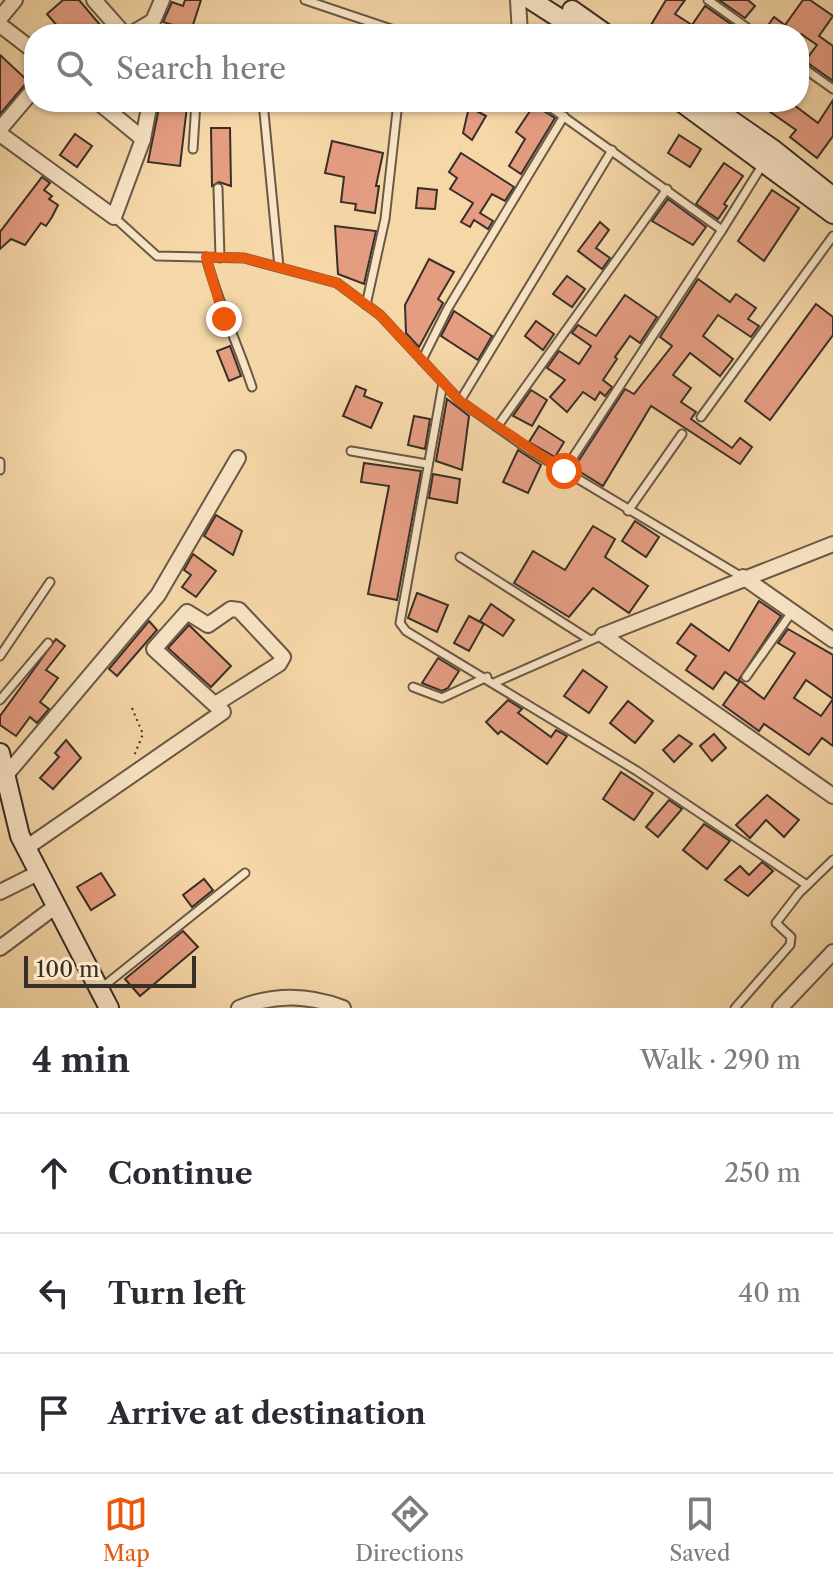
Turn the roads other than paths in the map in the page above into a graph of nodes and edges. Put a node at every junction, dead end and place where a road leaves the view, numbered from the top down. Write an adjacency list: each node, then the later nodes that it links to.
1 (15, 0): 9 (street)
2 (94, 0): 10 (street)
3 (162, 0): 11 (street)
4 (305, 0): 12 (lane)
5 (518, 0): 13 (street)
6 (531, 0): 14 (main road)
7 (556, 0): 15 (main road)
8 (708, 0): 16 (lane)
9 (0, 18)
10 (115, 24)
11 (148, 24)
12 (376, 24)
13 (519, 24)
14 (568, 24)
15 (591, 24)
16 (742, 24)
17 (0, 25): 18 (street)
18 (24, 43)
19 (809, 72): 20 (lane)
20 (833, 89)
21 (24, 101): 31 (street)
22 (110, 112): 32 (street)
23 (148, 112): 32 (street)
24 (195, 112): 33 (lane)
25 (264, 112): 45 (lane)
26 (397, 112): 46 (lane)
27 (558, 112): 30 (lane)
28 (698, 112): 35 (main road)
29 (717, 112): 35 (main road)
30 (564, 116): 34 (lane); 47 (lane)
31 (0, 131): 40 (street)
32 (143, 139): 40 (street)
33 (193, 149)
34 (612, 150): 37 (lane); 50 (lane)
35 (769, 155): 38 (main road); 39 (main road); 41 (lane)
36 (218, 188): 44 (lane)
37 (667, 189): 41 (lane); 52 (lane)
38 (833, 197)
39 (833, 214)
40 (114, 217): 43 (lane)
41 (722, 230): 59 (lane)
42 (833, 236): 51 (lane)
43 (206, 257): 44 (lane); 49 (lane)
44 (220, 258): 45 (lane)
45 (279, 267): 46 (lane)
46 (366, 305): 47 (lane)
47 (422, 360): 48 (lane)
48 (443, 383): 50 (lane); 57 (lane)
49 (252, 387)
50 (460, 401): 52 (lane)
51 (701, 417)
52 (497, 427): 59 (lane)
53 (682, 434): 60 (lane)
54 (351, 451): 57 (lane)
55 (238, 458): 77 (street)
56 (0, 462): 58 (lane)
57 (427, 464): 70 (lane)
58 (0, 470)
59 (564, 471): 60 (lane)
60 (628, 511): 63 (lane)
61 (833, 544): 63 (street)
62 (460, 557): 66 (lane)
63 (743, 577): 65 (street); 66 (street)
64 (50, 582): 69 (lane)
65 (792, 612): 67 (street); 71 (lane)
66 (596, 638): 72 (lane); 78 (street)
67 (833, 639)
68 (48, 643): 74 (lane)
69 (0, 656)
70 (487, 677): 72 (lane); 73 (lane)
71 (746, 677)
72 (496, 682): 83 (lane)
73 (413, 687)
74 (0, 700)
75 (217, 703): 75 (street); 79 (street)
76 (0, 753): 77 (main road)
77 (6, 775): 79 (main road)
78 (833, 796)
79 (26, 848): 81 (main road)
80 (833, 860): 83 (lane)
81 (38, 873): 84 (street); 85 (main road)
82 (245, 873): 88 (lane)
83 (807, 885): 92 (lane)
84 (0, 892)
85 (56, 906): 86 (street); 88 (main road)
86 (0, 948)
87 (833, 952): 93 (street)
88 (99, 990): 89 (main road)
89 (109, 1008)
90 (239, 1008): 91 (street)
91 (343, 1008)
92 (735, 1008)
93 (780, 1008)

